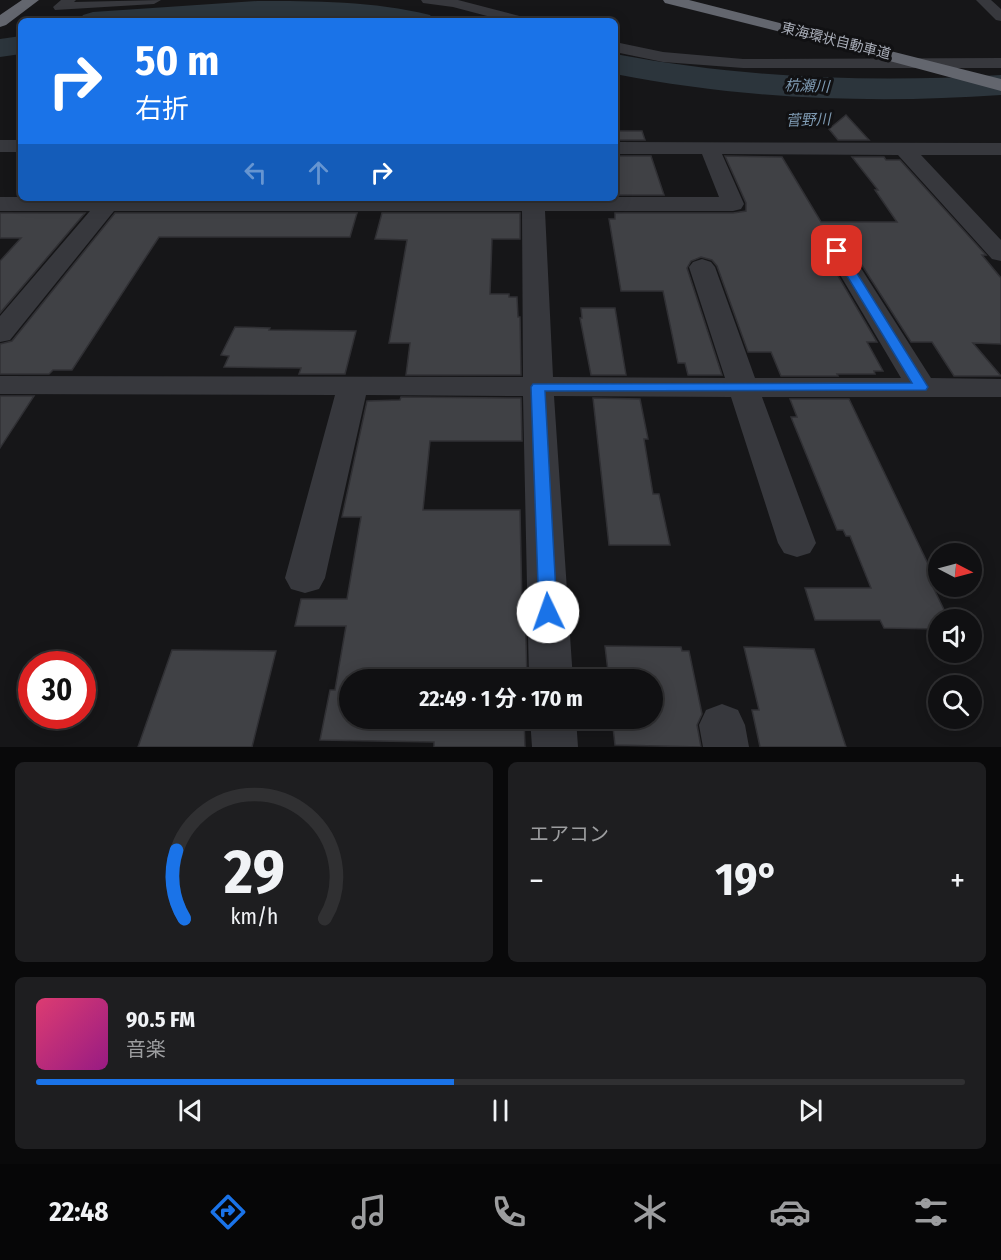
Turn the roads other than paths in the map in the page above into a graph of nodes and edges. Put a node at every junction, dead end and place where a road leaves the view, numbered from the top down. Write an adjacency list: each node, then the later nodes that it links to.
1 (32, 0): 9 (highway)
2 (69, 0): 3 (street)
3 (154, 0)
4 (428, 0): 11 (street)
5 (670, 0): 16 (highway, 東海環状自動車道)
6 (706, 0): 15 (highway, 東海環状自動車道)
7 (982, 0): 10 (street)
8 (0, 5): 9 (highway)
9 (11, 6): 12 (highway)
10 (1001, 17)
11 (511, 18)
12 (0, 22)
13 (618, 48): 14 (street)
14 (1001, 63)
15 (1001, 77)
16 (1001, 85)
17 (0, 146): 18 (street)
18 (18, 146)
19 (618, 148): 20 (street)
20 (710, 149): 21 (street); 24 (street)
21 (904, 149): 22 (street); 27 (street)
22 (1001, 149)
23 (111, 201): 24 (street); 25 (street); 29 (street)
24 (533, 202): 32 (street)
25 (0, 204)
26 (837, 251): 34 (street)
27 (1001, 254)
28 (702, 267): 33 (street)
29 (0, 334)
30 (0, 385): 31 (street)
31 (352, 386): 32 (street); 37 (street)
32 (538, 387): 33 (street); 38 (street)
33 (744, 387): 34 (street); 36 (street)
34 (921, 387): 35 (street)
35 (1001, 388)
36 (797, 543)
37 (305, 578)
38 (551, 669)
39 (554, 729): 40 (street)
40 (555, 747)

